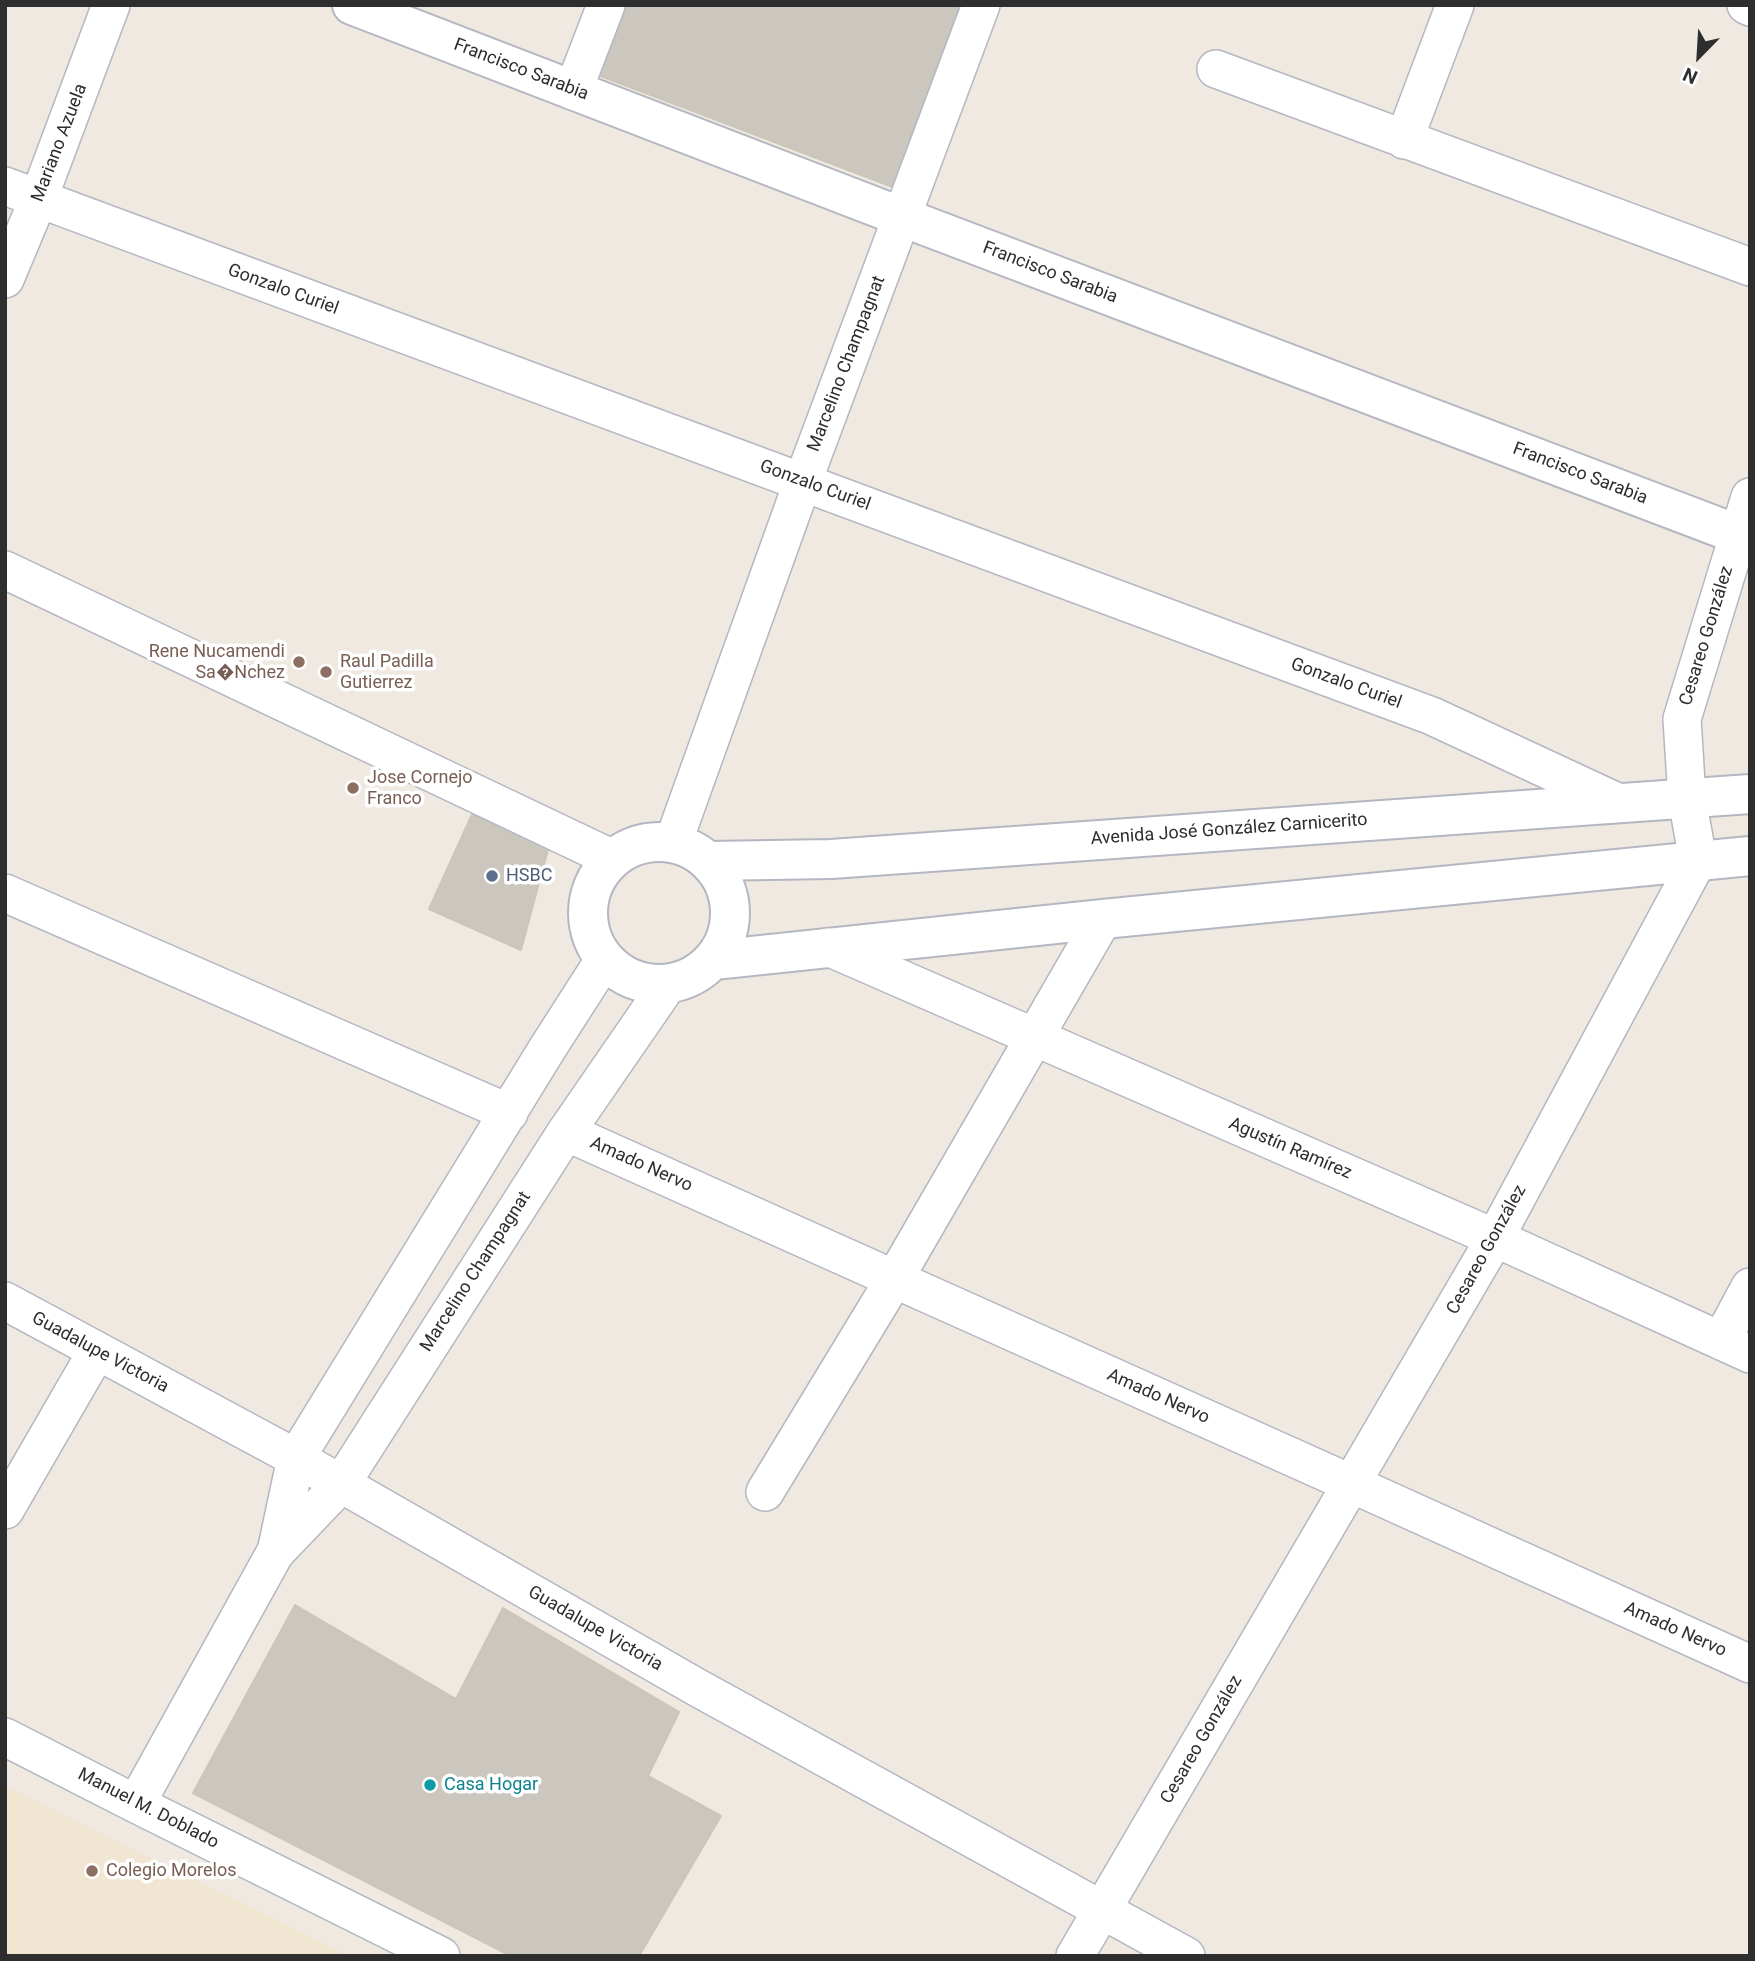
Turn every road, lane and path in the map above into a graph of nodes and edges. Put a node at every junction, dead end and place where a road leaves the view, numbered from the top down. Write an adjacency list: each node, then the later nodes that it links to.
1 (111, 5): 10 (street, Mariano Azuela)
2 (352, 5): 7 (street, Francisco Sarabia)
3 (606, 5): 7 (street)
4 (981, 5): 11 (street, Marcelino Champagnat)
5 (1455, 5): 8 (street)
6 (1216, 69): 8 (street)
7 (573, 90): 11 (street, Francisco Sarabia)
8 (1404, 140): 12 (street)
9 (5, 186): 10 (street, Gonzalo Curiel)
10 (38, 200): 13 (street, Mariano Azuela); 14 (street, Gonzalo Curiel)
11 (902, 217): 14 (street, Marcelino Champagnat); 16 (street, Francisco Sarabia)
12 (1750, 267)
13 (5, 279)
14 (803, 481): 20 (street, Gonzalo Curiel); 21 (street, Marcelino Champagnat)
15 (1750, 497): 16 (street, Cesareo González)
16 (1744, 536): 19 (street, Cesareo González)
17 (5, 570): 23 (street)
18 (1750, 794): 19 (street, Avenida José González Carnicerito)
19 (1687, 799): 20 (street, Avenida José González Carnicerito); 25 (street, Cesareo González)
20 (1617, 802): 24 (street, Avenida José González Carnicerito)
21 (673, 843): 23 (street); 24 (street)
22 (1750, 856): 25 (street)
23 (611, 858): 29 (street)
24 (708, 860): 30 (street)
25 (1698, 860): 27 (street); 35 (street, Cesareo González)
26 (5, 893): 33 (street)
27 (1103, 919): 28 (street); 32 (street)
28 (828, 947): 30 (street); 32 (street, Agustín Ramírez)
29 (604, 960): 31 (street); 33 (street, Marcelino Champagnat)
30 (714, 960): 31 (street)
31 (668, 984): 34 (street, Marcelino Champagnat)
32 (1033, 1037): 35 (street, Agustín Ramírez); 36 (street)
33 (509, 1113): 41 (street, Marcelino Champagnat)
34 (566, 1132): 36 (street, Amado Nervo); 42 (street, Marcelino Champagnat)
35 (1495, 1238): 39 (street, Agustín Ramírez); 43 (street, Cesareo González)
36 (895, 1278): 43 (street, Amado Nervo); 44 (street)
37 (1750, 1287): 39 (street)
38 (5, 1301): 40 (street, Guadalupe Victoria)
39 (1736, 1348)
40 (97, 1351): 41 (street, Guadalupe Victoria); 45 (street)
41 (296, 1458): 42 (street, Guadalupe Victoria); 46 (street, Marcelino Champagnat)
42 (341, 1484): 46 (street, Marcelino Champagnat); 50 (street, Guadalupe Victoria)
43 (1352, 1484): 47 (street, Amado Nervo); 50 (street, Cesareo González)
44 (765, 1492)
45 (5, 1510)
46 (275, 1553): 49 (street, Marcelino Champagnat)
47 (1750, 1664)
48 (5, 1737): 49 (street, Manuel M. Doblado)
49 (136, 1804): 51 (street, Manuel M. Doblado)
50 (1102, 1911): 52 (street, Cesareo González); 53 (street, Guadalupe Victoria)
51 (441, 1956)
52 (1075, 1956)
53 (1186, 1956)

